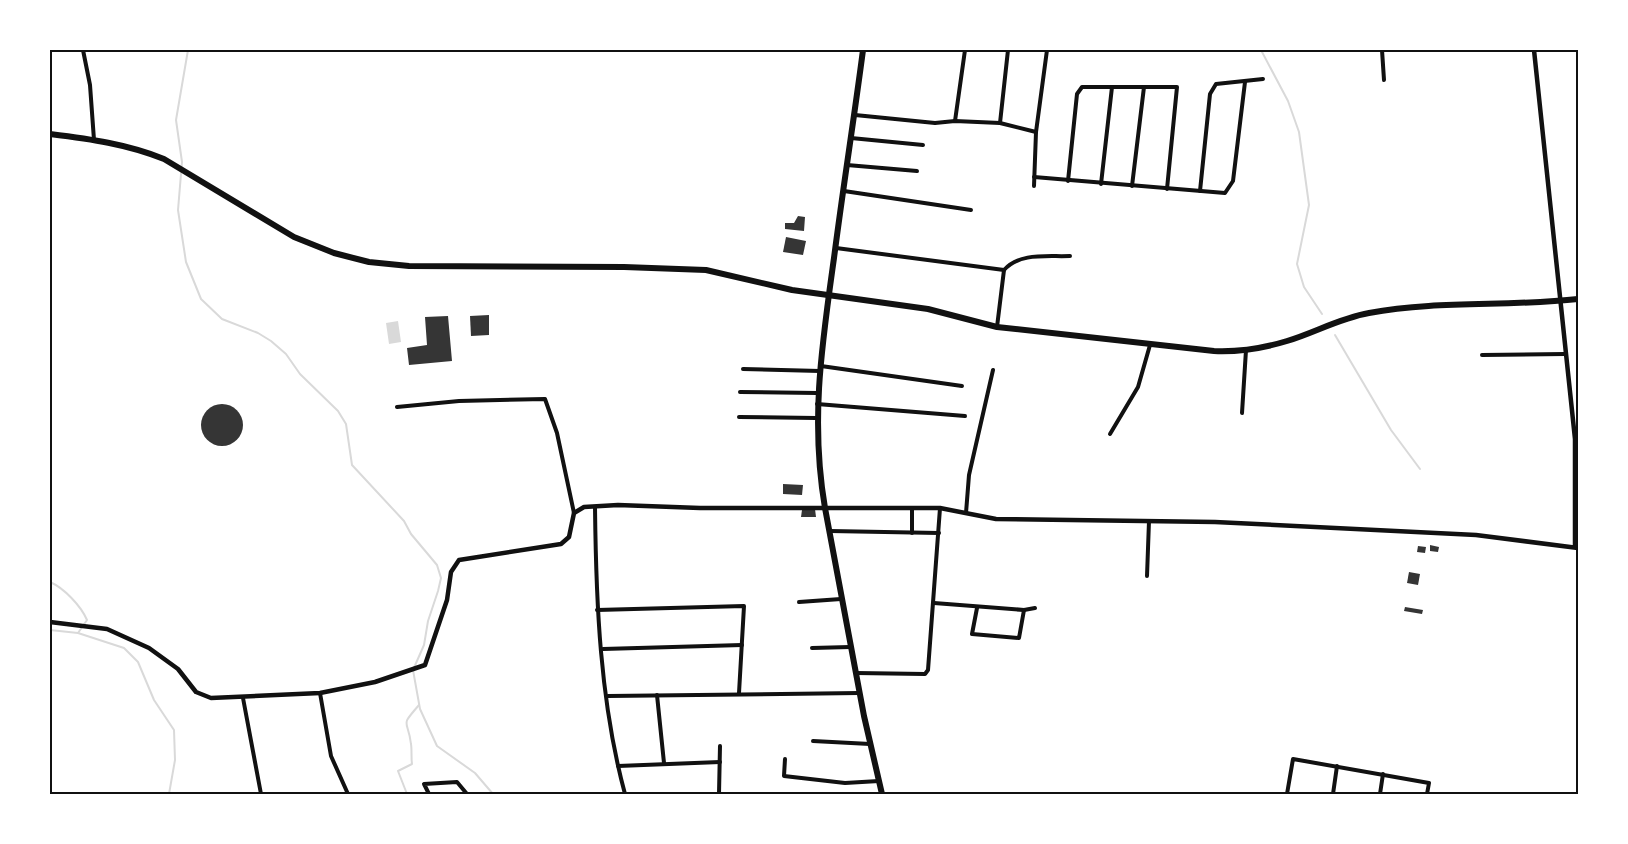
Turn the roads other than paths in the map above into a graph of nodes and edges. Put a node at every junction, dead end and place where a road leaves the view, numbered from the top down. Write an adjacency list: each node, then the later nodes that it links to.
1 (83, 50): 19 (street)
2 (863, 50): 13 (main road)
3 (965, 50): 14 (street)
4 (1008, 50): 15 (street)
5 (1047, 50): 16 (street)
6 (1382, 50): 9 (street)
7 (1534, 50): 37 (street)
8 (1263, 79): 10 (street)
9 (1384, 80)
10 (1245, 82): 30 (street); 30 (street)
11 (1112, 87): 12 (street); 24 (street); 25 (street)
12 (1144, 87): 27 (street); 28 (street)
13 (854, 115): 14 (street); 18 (main road)
14 (955, 121): 15 (street)
15 (1000, 123): 16 (street)
16 (1036, 132): 23 (street)
17 (50, 134): 19 (main road)
18 (850, 138): 20 (street); 21 (main road)
19 (94, 140): 35 (main road)
20 (923, 145)
21 (846, 165): 22 (street); 29 (main road)
22 (917, 171)
23 (1034, 177): 24 (street); 26 (street)
24 (1068, 181): 25 (street)
25 (1101, 184): 27 (street)
26 (1034, 186)
27 (1132, 186): 28 (street)
28 (1167, 189): 30 (street)
29 (843, 190): 31 (street); 32 (main road)
30 (1200, 191)
31 (971, 210)
32 (835, 248): 34 (street); 35 (main road)
33 (1070, 256): 34 (street)
34 (1004, 270): 38 (street)
35 (829, 294): 38 (main road); 43 (main road)
36 (1578, 299): 37 (main road)
37 (1561, 300): 40 (main road); 41 (street)
38 (997, 327): 39 (main road)
39 (1150, 345): 40 (main road); 55 (street)
40 (1246, 350): 51 (street)
41 (1565, 354): 42 (street); 66 (street)
42 (1482, 355)
43 (820, 368): 44 (street); 46 (street); 48 (main road)
44 (743, 369)
45 (993, 370): 61 (street)
46 (962, 386)
47 (740, 392): 48 (street)
48 (817, 393): 49 (main road)
49 (816, 404): 52 (street); 54 (main road)
50 (397, 407): 60 (street)
51 (1242, 413)
52 (965, 416)
53 (739, 417): 54 (street)
54 (816, 418): 57 (main road)
55 (1110, 434)
56 (595, 507): 57 (street); 60 (street); 73 (street)
57 (825, 508): 58 (street); 63 (main road)
58 (912, 508): 59 (street); 64 (street)
59 (940, 508): 61 (street); 65 (street)
60 (574, 513): 81 (street)
61 (966, 513): 62 (street)
62 (1149, 521): 66 (street); 67 (street)
63 (829, 531): 64 (street); 68 (main road)
64 (912, 532): 65 (street)
65 (939, 533): 70 (street)
66 (1577, 547)
67 (1147, 576)
68 (841, 599): 69 (street); 77 (main road)
69 (799, 602)
70 (934, 603): 71 (street); 80 (street)
71 (977, 608): 74 (street); 74 (street)
72 (1035, 608): 74 (street)
73 (597, 610): 76 (street); 79 (street)
74 (1024, 610)
75 (50, 622): 86 (street)
76 (742, 645): 79 (street); 82 (street)
77 (851, 647): 78 (street); 80 (main road)
78 (812, 648)
79 (603, 649): 85 (street)
80 (856, 673): 83 (main road)
81 (320, 693): 86 (street); 98 (street)
82 (739, 693): 83 (street); 84 (street)
83 (860, 693): 88 (main road)
84 (657, 695): 85 (street); 92 (street)
85 (608, 696): 93 (street)
86 (243, 698): 97 (street)
87 (813, 741): 88 (street)
88 (870, 744): 96 (main road)
89 (720, 746): 91 (street)
90 (785, 759): 96 (street)
91 (720, 762): 92 (street); 102 (street)
92 (664, 763): 93 (street)
93 (618, 766): 101 (street)
94 (1337, 766): 95 (street); 104 (street); 105 (street)
95 (1383, 774): 106 (street); 107 (street)
96 (879, 781): 103 (main road)
97 (261, 795)
98 (348, 795)
99 (429, 795): 100 (street)
100 (467, 795)
101 (625, 795)
102 (719, 795)
103 (882, 795)
104 (1287, 795)
105 (1333, 795)
106 (1380, 795)
107 (1427, 795)

